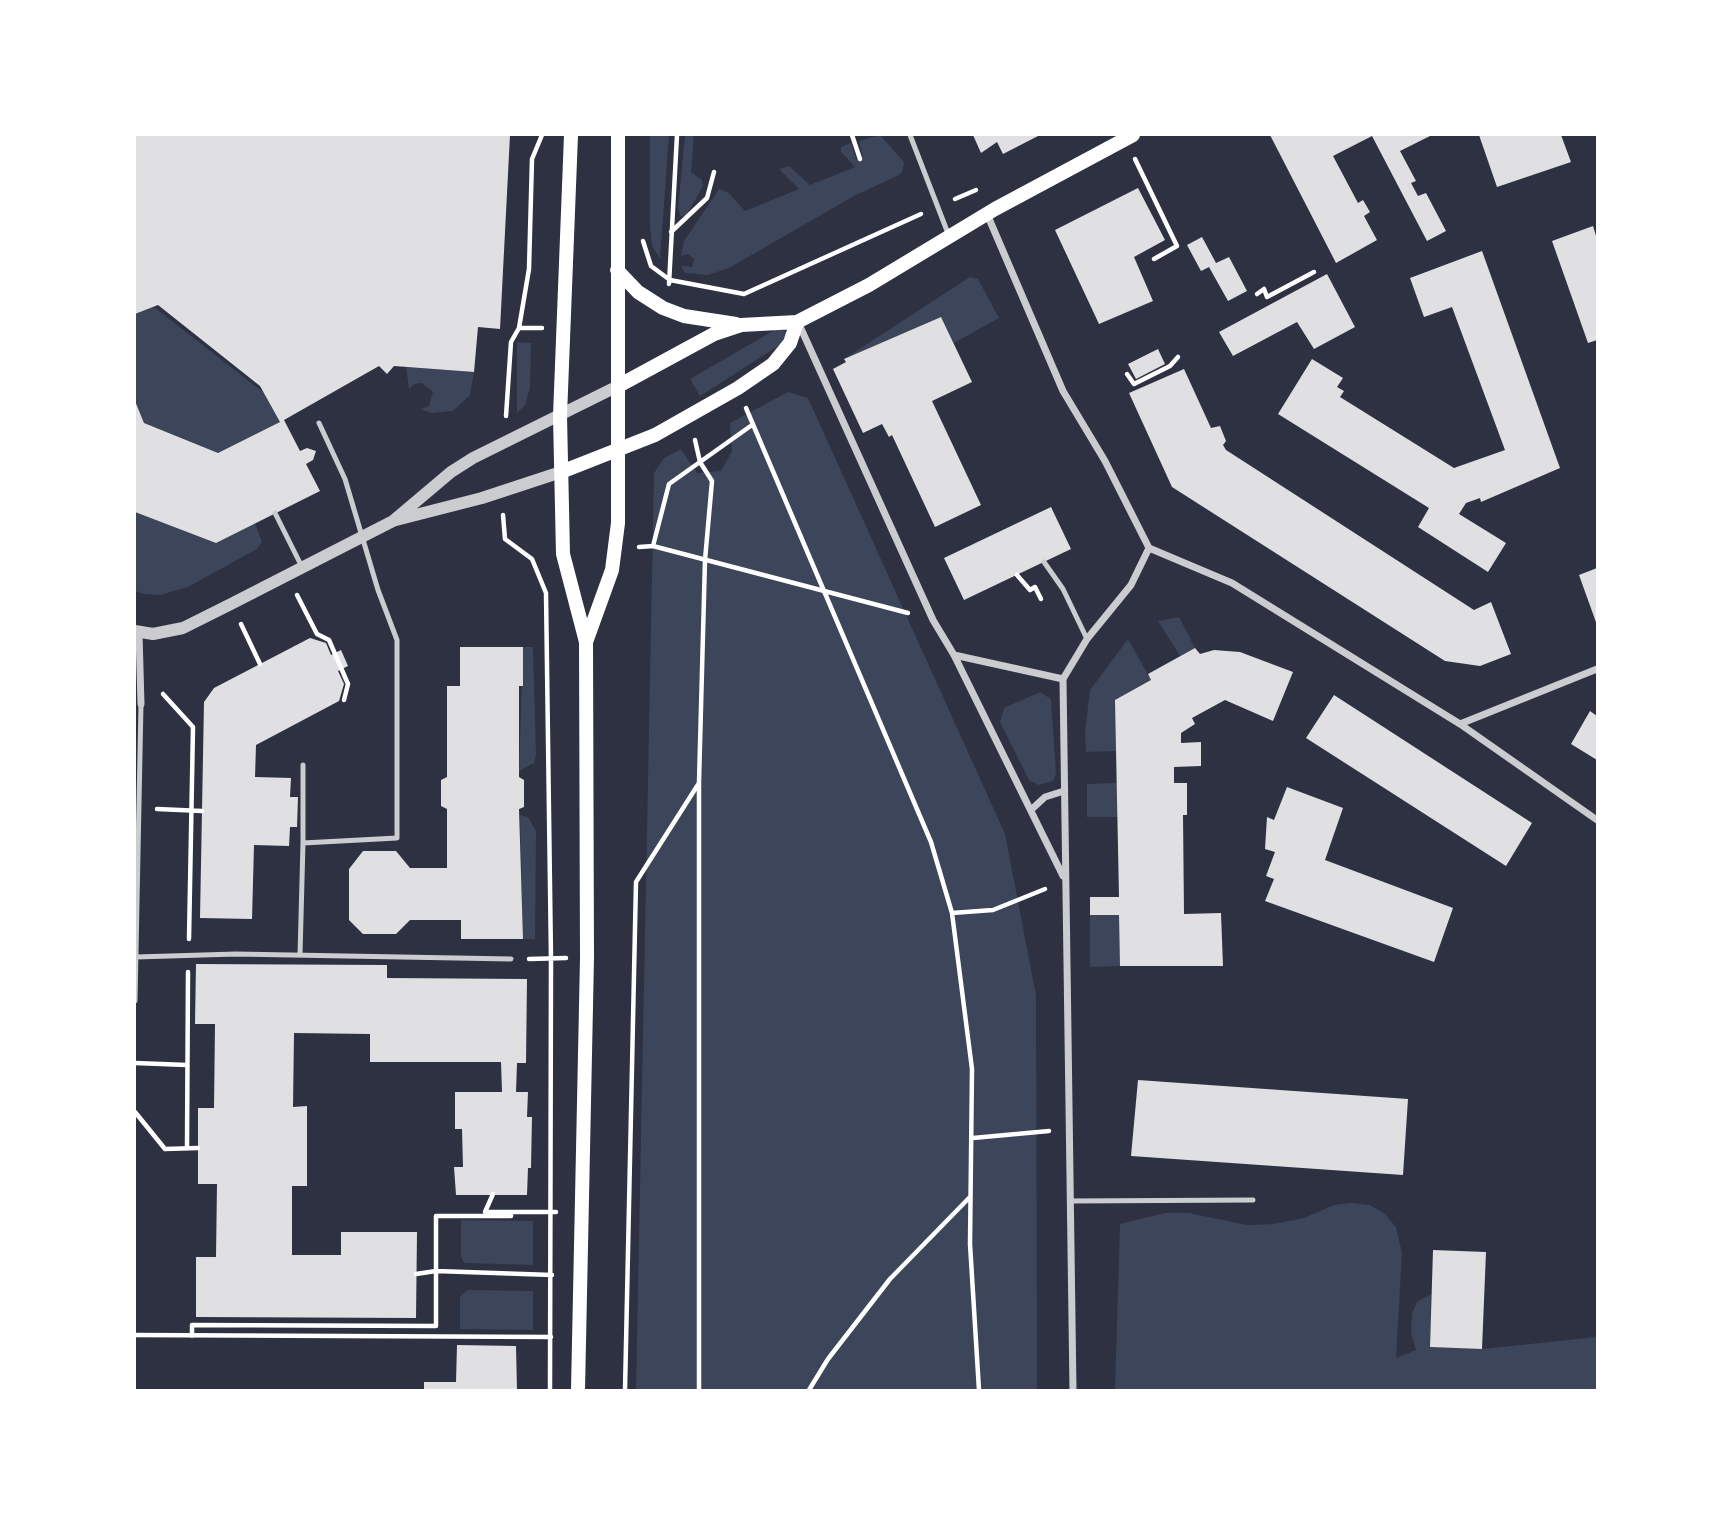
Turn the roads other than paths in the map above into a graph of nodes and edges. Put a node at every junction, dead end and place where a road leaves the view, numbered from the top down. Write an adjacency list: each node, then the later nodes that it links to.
1 (571, 135): 11 (main road)
2 (618, 135): 7 (main road)
3 (910, 135): 6 (lane)
4 (1133, 135): 5 (main road)
5 (987, 214): 6 (main road); 18 (street)
6 (949, 236): 8 (main road)
7 (617, 271): 9 (main road); 10 (main road)
8 (797, 322): 9 (main road); 13 (main road); 24 (street)
9 (741, 325): 10 (main road)
10 (620, 385): 11 (street); 13 (main road)
11 (560, 416): 14 (main road); 16 (street)
12 (319, 423): 17 (lane)
13 (618, 451): 14 (main road); 23 (main road)
14 (561, 472): 16 (street); 23 (main road)
15 (275, 513): 20 (lane)
16 (393, 521): 17 (street)
17 (362, 537): 20 (street); 33 (lane)
18 (1149, 548): 22 (street); 28 (street)
19 (1044, 562): 22 (lane)
20 (302, 568): 21 (street)
21 (137, 632): 27 (street)
22 (1087, 639): 26 (street)
23 (586, 642): 42 (main road)
24 (954, 655): 26 (street); 31 (street)
25 (1597, 669): 28 (street)
26 (1063, 679): 30 (street)
27 (141, 704): 35 (lane)
28 (1460, 724): 32 (street)
29 (303, 765): 33 (lane)
30 (1064, 791): 31 (street); 34 (street)
31 (1032, 809): 34 (street)
32 (1597, 820)
33 (303, 843): 36 (lane)
34 (1065, 881): 40 (street)
35 (135, 926): 37 (lane)
36 (300, 955): 37 (lane); 38 (lane)
37 (135, 957): 39 (lane)
38 (511, 959)
39 (135, 1001)
40 (1070, 1200): 41 (lane); 43 (street)
41 (1253, 1200)
42 (578, 1390)
43 (1073, 1390)

